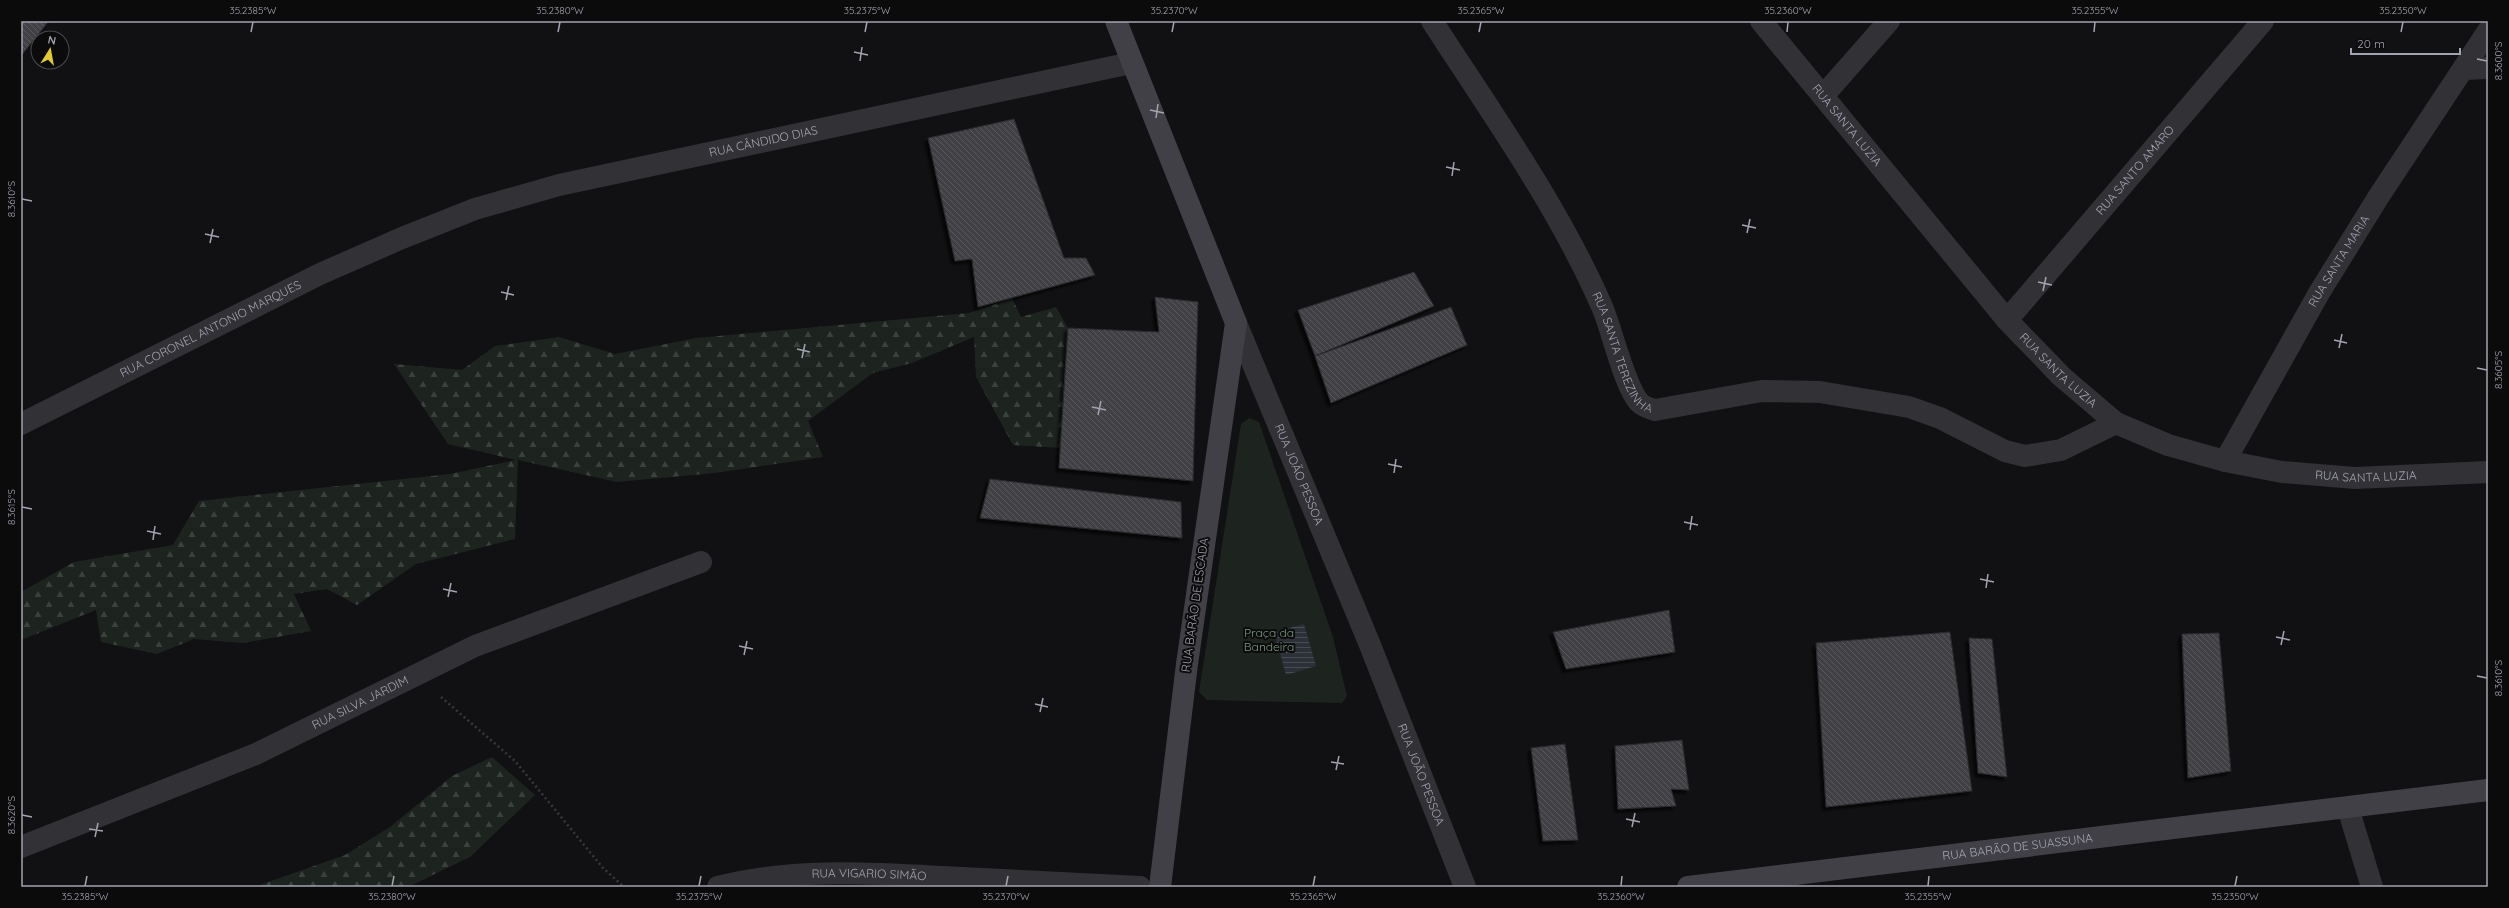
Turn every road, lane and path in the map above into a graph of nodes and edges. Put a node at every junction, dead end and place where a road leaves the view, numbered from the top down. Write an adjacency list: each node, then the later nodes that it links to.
1 (1116, 21): 7 (street, RUA JOÃO PESSOA)
2 (1432, 21): 14 (street, RUA SANTA TEREZINHA)
3 (1761, 21): 10 (street, RUA SANTA LUZIA)
4 (1889, 21): 10 (street)
5 (2263, 21): 12 (street, RUA SANTO AMARO)
6 (2488, 31): 8 (street, RUA SANTA MARIA)
7 (1131, 63): 11 (street, RUA CÂNDIDO DIAS); 13 (street, RUA JOÃO PESSOA)
8 (2464, 68): 9 (street); 16 (street, RUA SANTA MARIA)
9 (2488, 68)
10 (1823, 96): 12 (street, RUA SANTA LUZIA)
11 (402, 238): 15 (street, RUA CORONEL ANTONIO MARQUES)
12 (2007, 320): 14 (street, RUA SANTA LUZIA)
13 (1236, 323): 26 (street, RUA BARÃO DE ESCADA); 27 (street, RUA JOÃO PESSOA)
14 (2116, 423): 16 (street, RUA SANTA LUZIA)
15 (21, 424)
16 (2225, 461): 17 (street, RUA SANTA LUZIA)
17 (2488, 472)
18 (701, 562): 19 (street, RUA SILVA JARDIM)
19 (416, 675): 22 (street, RUA SILVA JARDIM); 23 (path)
20 (2488, 790): 21 (street, RUA BARÃO DE SUASSUNA)
21 (2348, 808): 28 (street, RUA BARÃO DE SUASSUNA); 29 (street)
22 (21, 847)
23 (624, 887)
24 (718, 887): 25 (street, RUA VIGARIO SIMÃO)
25 (1140, 887)
26 (1160, 887)
27 (1465, 887)
28 (1688, 887)
29 (2372, 887)

